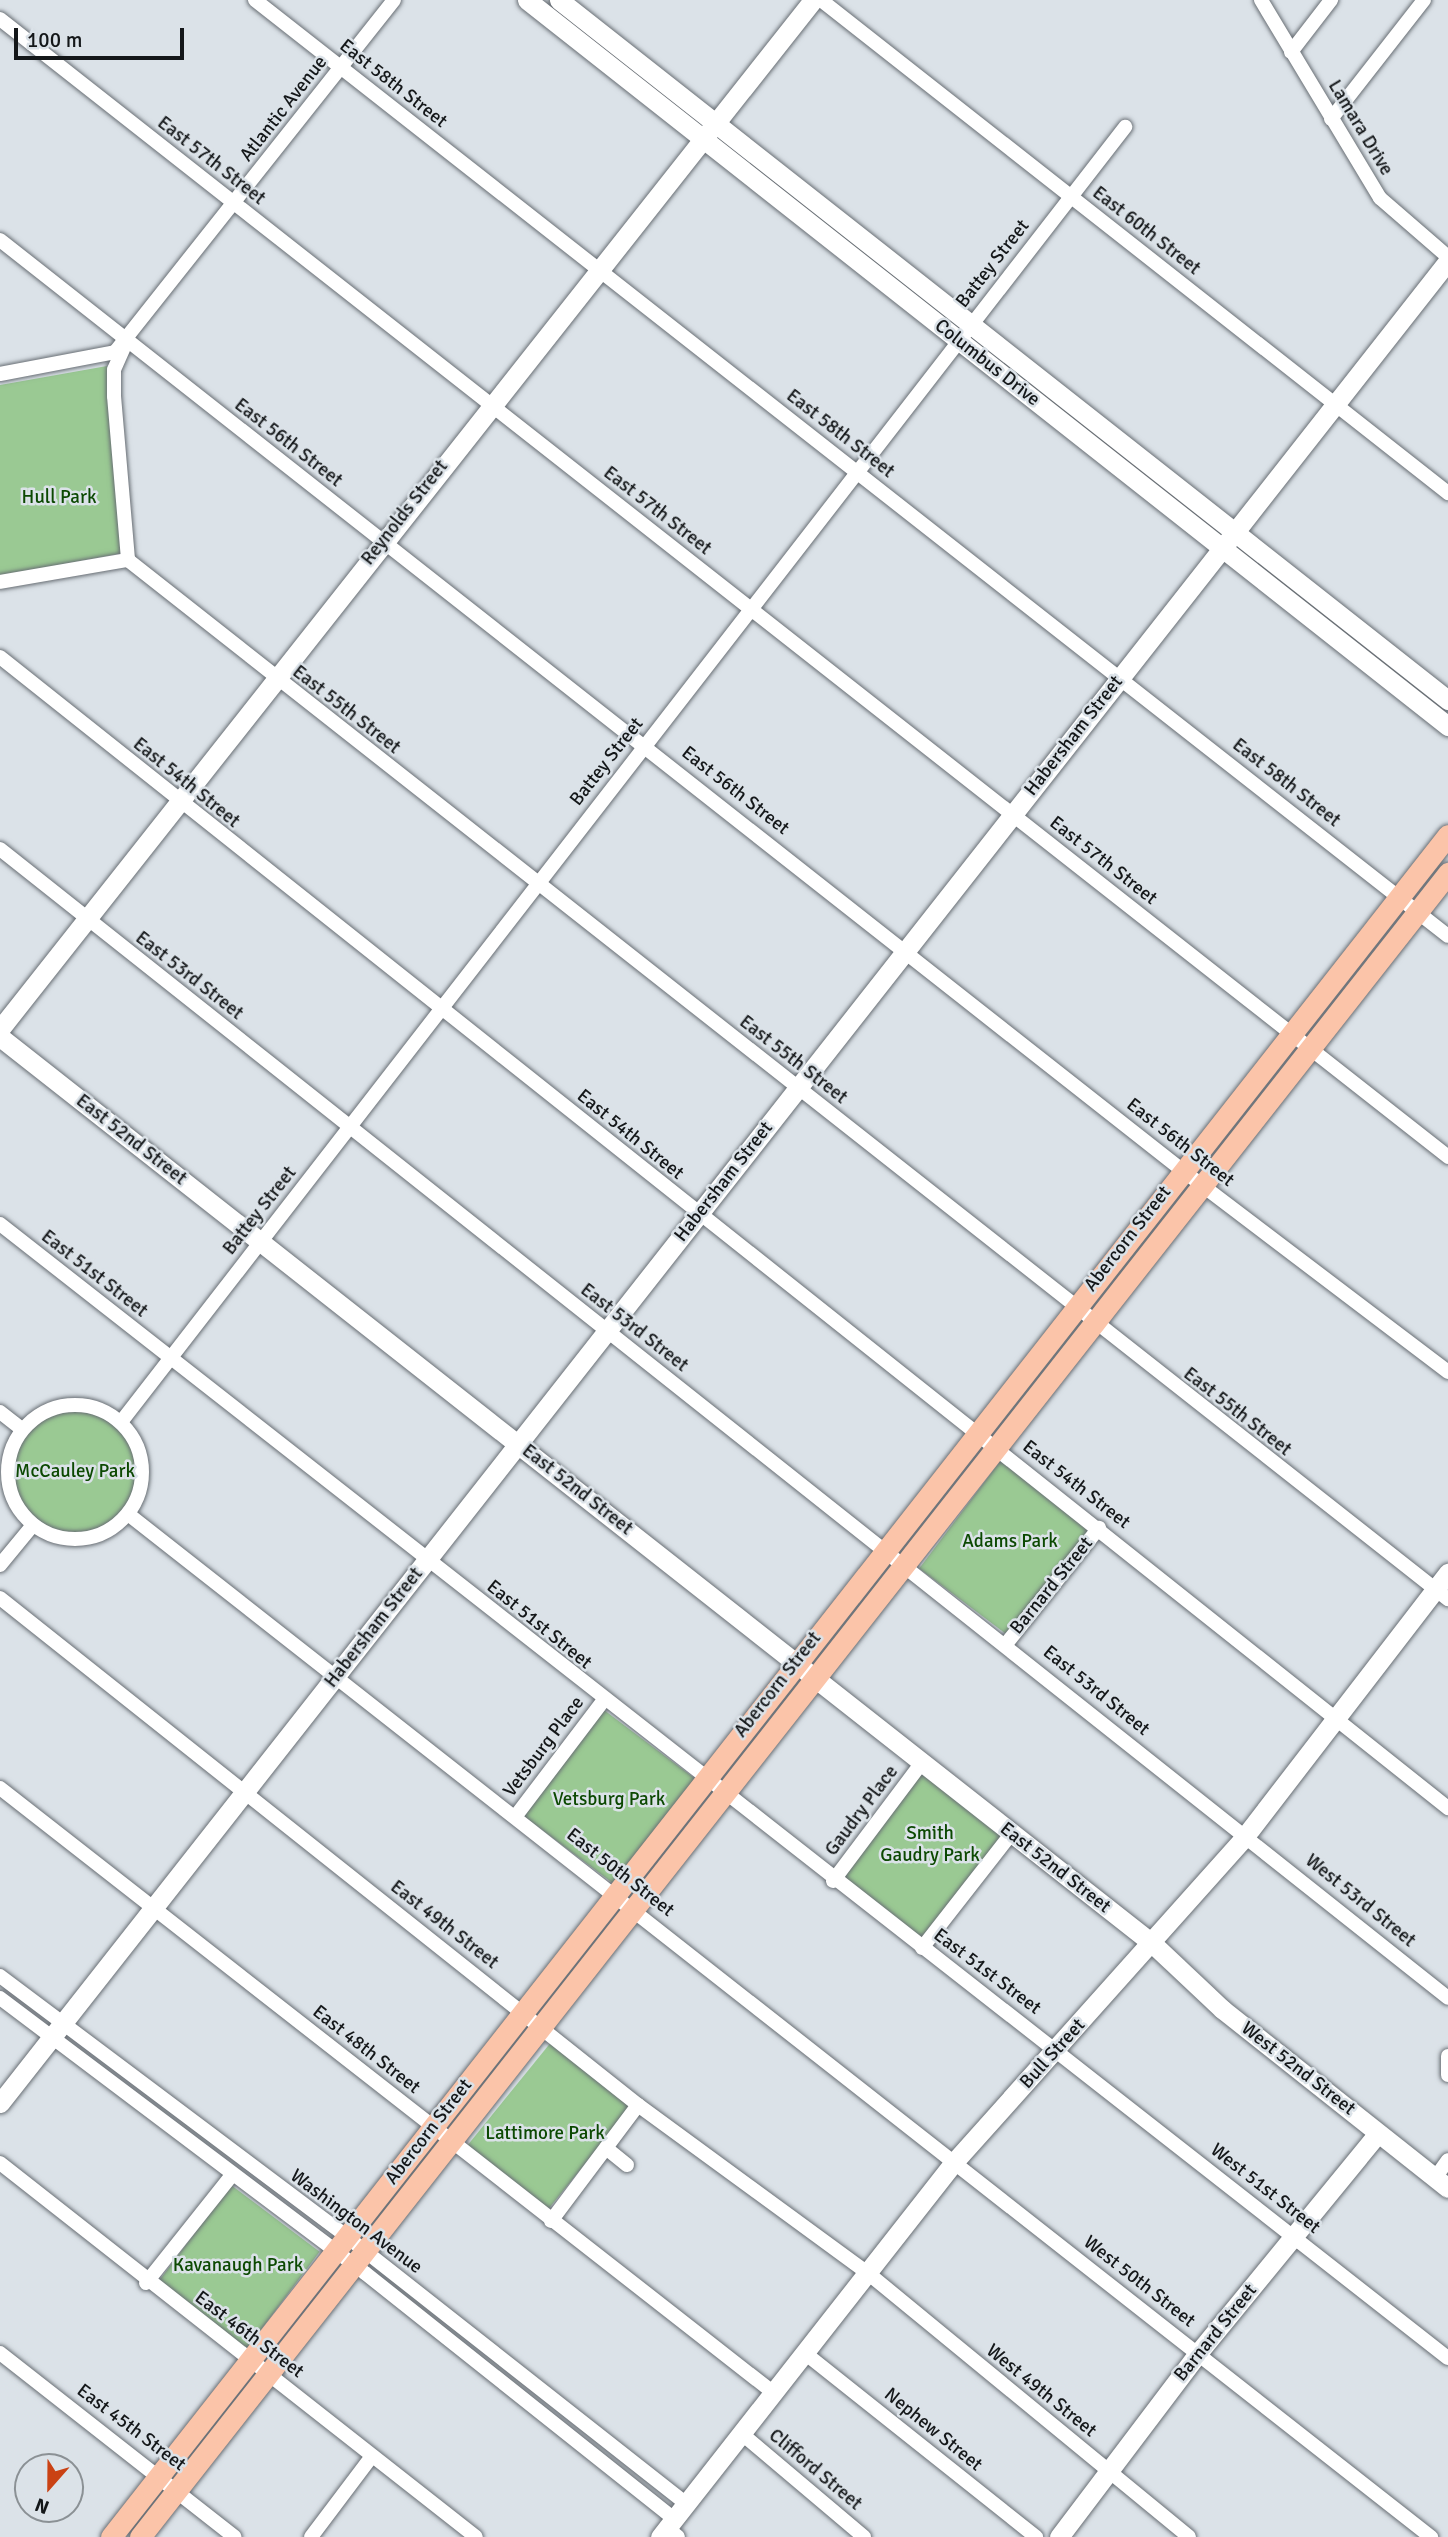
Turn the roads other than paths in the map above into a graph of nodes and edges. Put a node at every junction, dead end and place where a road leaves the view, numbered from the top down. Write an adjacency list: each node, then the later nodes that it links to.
1 (255, 0): 12 (street, East 58th Street)
2 (394, 0): 12 (street, Atlantic Avenue)
3 (527, 0): 16 (street, Columbus Drive)
4 (559, 0): 14 (street, Columbus Drive)
5 (813, 0): 14 (street, Reynolds Street)
6 (821, 0): 17 (street, East 60th Street)
7 (1261, 0): 11 (street, Lamara Drive)
8 (1331, 0): 11 (street)
9 (1424, 0): 13 (street)
10 (0, 19): 18 (street, East 57th Street)
11 (1291, 52): 13 (street, Lamara Drive)
12 (340, 69): 18 (street, Atlantic Avenue); 21 (street, East 58th Street)
13 (1331, 119): 20 (street, Lamara Drive)
14 (715, 121): 16 (street, Reynolds Street); 22 (street, Columbus Drive)
15 (1125, 127): 17 (street, Battey Street)
16 (700, 140): 21 (street, Reynolds Street); 22 (street, Columbus Drive)
17 (1070, 196): 22 (street, Battey Street); 26 (street, East 60th Street)
18 (234, 203): 23 (street, Atlantic Avenue); 25 (street, East 57th Street)
19 (0, 240): 23 (street, East 56th Street)
20 (1448, 259): 26 (street, Habersham Street)
21 (598, 266): 25 (street, Reynolds Street); 27 (street, East 58th Street)
22 (965, 333): 27 (street, Battey Street); 29 (street, Columbus Drive); 31 (street, Columbus Drive)
23 (127, 340): 24 (street, Atlantic Avenue); 30 (street, East 56th Street); 32 (street, Atlantic Avenue)
24 (0, 374)
25 (489, 404): 30 (street, Reynolds Street); 34 (street, East 57th Street)
26 (1335, 405): 28 (street, East 60th Street); 29 (street, Habersham Street)
27 (857, 472): 34 (street, Battey Street); 36 (street, East 58th Street)
28 (1448, 493)
29 (1236, 533): 31 (street, Habersham Street); 38 (street, Columbus Drive)
30 (383, 542): 37 (street, Reynolds Street); 40 (street, East 56th Street)
31 (1223, 550): 36 (street, Habersham Street); 39 (street, Columbus Drive)
32 (128, 560): 33 (street); 37 (street, East 55th Street)
33 (0, 582)
34 (751, 609): 40 (street, Battey Street); 42 (street, East 57th Street)
35 (0, 657): 41 (street, East 54th Street)
36 (1121, 678): 42 (street, Habersham Street); 47 (street, East 58th Street)
37 (274, 679): 41 (street, Reynolds Street); 46 (street, East 55th Street)
38 (1448, 700)
39 (1448, 726)
40 (645, 745): 46 (street, Battey Street); 51 (street, East 56th Street)
41 (178, 802): 49 (street, Reynolds Street); 52 (street, East 54th Street)
42 (1013, 815): 51 (street, Habersham Street); 54 (street, East 57th Street)
43 (1448, 835): 47 (main road, Abercorn Street)
44 (0, 849): 49 (street, East 53rd Street)
45 (1448, 873): 48 (main road, Abercorn Street)
46 (538, 883): 52 (street, Battey Street); 57 (street, East 55th Street)
47 (1401, 898): 48 (street, East 58th Street); 54 (main road, Abercorn Street)
48 (1419, 912): 50 (street, East 58th Street); 56 (main road, Abercorn Street)
49 (86, 920): 53 (street, Reynolds Street); 58 (street, East 53rd Street)
50 (1448, 936)
51 (907, 950): 57 (street, Habersham Street); 60 (street, East 56th Street)
52 (441, 1009): 58 (street, Battey Street); 62 (street, East 54th Street)
53 (0, 1029)
54 (1291, 1033): 56 (street, East 57th Street); 60 (main road, Abercorn Street)
55 (0, 1037): 64 (street, East 52nd Street)
56 (1309, 1048): 59 (street, East 57th Street); 61 (main road, Abercorn Street)
57 (798, 1088): 62 (street, Habersham Street); 65 (street, East 55th Street)
58 (350, 1127): 64 (street, Battey Street); 67 (street, East 53rd Street)
59 (1448, 1157)
60 (1182, 1170): 61 (street, East 56th Street); 65 (main road, Abercorn Street)
61 (1200, 1184): 66 (main road, Abercorn Street); 69 (street, East 56th Street)
62 (699, 1215): 67 (street, Habersham Street); 73 (street, East 54th Street)
63 (0, 1224): 68 (street, East 51st Street)
64 (260, 1242): 68 (street, Battey Street); 74 (street, East 52nd Street)
65 (1072, 1309): 66 (street, East 55th Street); 73 (main road, Abercorn Street)
66 (1091, 1323): 75 (main road, Abercorn Street); 84 (street, East 55th Street)
67 (606, 1332): 74 (street, Habersham Street); 79 (street, East 53rd Street)
68 (170, 1358): 71 (street, Battey Street); 80 (street, East 51st Street)
69 (1448, 1372)
70 (0, 1412): 72 (street)
71 (121, 1422): 72 (street); 76 (street)
72 (22, 1429): 77 (street)
73 (978, 1433): 75 (street, East 54th Street); 79 (main road, Abercorn Street)
74 (519, 1444): 80 (street, Habersham Street); 87 (street, East 52nd Street)
75 (995, 1447): 78 (street, East 54th Street); 81 (main road, Abercorn Street)
76 (128, 1514): 77 (street); 88 (street, East 50th Street)
77 (33, 1525): 82 (street)
78 (1099, 1528): 86 (street, Barnard Street); 91 (street, East 54th Street)
79 (885, 1547): 81 (street, East 53rd Street); 87 (main road, Abercorn Street)
80 (427, 1560): 88 (street, Habersham Street); 90 (street, East 51st Street)
81 (903, 1561): 86 (street, East 53rd Street); 89 (main road, Abercorn Street)
82 (0, 1565)
83 (1448, 1573): 84 (street, Bull Street)
84 (1441, 1594): 91 (street, Bull Street)
85 (0, 1598): 95 (street, East 49th Street)
86 (1006, 1644): 100 (street, East 53rd Street)
87 (796, 1662): 89 (street, East 52nd Street); 93 (main road, Abercorn Street)
88 (335, 1676): 95 (street, Habersham Street); 98 (street, East 50th Street)
89 (814, 1676): 92 (street, East 52nd Street); 96 (main road, Abercorn Street)
90 (603, 1701): 93 (street, East 51st Street); 98 (street, Vetsburg Place)
91 (1338, 1716): 97 (street, East 54th Street); 100 (street, Bull Street)
92 (921, 1764): 99 (street, East 52nd Street); 101 (street, Gaudry Place)
93 (706, 1779): 96 (street, East 51st Street); 102 (main road, Abercorn Street)
94 (0, 1788): 103 (street, East 48th Street)
95 (245, 1792): 103 (street, Habersham Street); 110 (street, East 49th Street)
96 (724, 1793): 101 (street, East 51st Street); 104 (main road, Abercorn Street)
97 (1448, 1808)
98 (515, 1817): 102 (street, East 50th Street)
99 (1012, 1833): 105 (street, East 52nd Street); 106 (street)
100 (1245, 1835): 105 (street, Bull Street); 109 (street, West 53rd Street)
101 (833, 1881): 106 (street, East 51st Street)
102 (617, 1894): 104 (street, East 50th Street); 110 (main road, Abercorn Street)
103 (153, 1908): 112 (street, Habersham Street); 118 (street, East 48th Street)
104 (635, 1908): 111 (main road, Abercorn Street); 123 (street, East 50th Street)
105 (1153, 1944): 113 (street, Bull Street); 119 (street, West 52nd Street)
106 (922, 1948): 113 (street, East 51st Street)
107 (0, 1976): 112 (street, Washington Avenue)
108 (0, 1998): 112 (street, Washington Avenue)
109 (1448, 1998)
110 (523, 2012): 111 (street, East 49th Street); 118 (main road, Abercorn Street)
111 (541, 2026): 117 (street, East 49th Street); 120 (main road, Abercorn Street)
112 (57, 2031): 116 (street, Habersham Street); 126 (street, Washington Avenue); 130 (street, Washington Avenue)
113 (1059, 2049): 123 (street, Bull Street); 129 (street, West 51st Street)
114 (1448, 2056): 115 (street)
115 (1448, 2075)
116 (0, 2103)
117 (638, 2105): 121 (street); 132 (street, East 49th Street)
118 (433, 2127): 120 (street, East 48th Street); 130 (main road, Abercorn Street)
119 (1378, 2133): 127 (street, West 52nd Street); 129 (street, Barnard Street)
120 (451, 2142): 128 (street, East 48th Street); 131 (main road, Abercorn Street)
121 (606, 2148): 125 (street); 128 (street)
122 (1448, 2160): 127 (street)
123 (955, 2161): 132 (street, Bull Street); 135 (street, West 50th Street)
124 (0, 2163): 133 (street, East 46th Street)
125 (627, 2165)
126 (231, 2175): 130 (street, Washington Avenue); 133 (street)
127 (1442, 2183)
128 (551, 2221): 140 (street, East 48th Street)
129 (1294, 2237): 135 (street, Barnard Street); 137 (street, West 51st Street)
130 (340, 2243): 131 (street, Washington Avenue); 138 (main road, Abercorn Street)
131 (359, 2258): 139 (main road, Abercorn Street); 146 (street, Washington Avenue)
132 (869, 2274): 136 (street, Bull Street); 143 (street, West 49th Street)
133 (146, 2283): 138 (street, East 46th Street)
134 (0, 2353): 144 (street, East 45th Street)
135 (1198, 2353): 143 (street, Barnard Street); 157 (street, West 50th Street)
136 (806, 2354): 140 (street, Bull Street); 154 (street, Nephew Street)
137 (1448, 2358)
138 (250, 2359): 139 (street, East 46th Street); 144 (main road, Abercorn Street)
139 (269, 2373): 142 (street, East 46th Street); 145 (main road, Abercorn Street)
140 (775, 2394): 141 (street, Bull Street)
141 (741, 2433): 146 (street, Bull Street); 153 (street, Clifford Street)
142 (372, 2456): 147 (street, East 46th Street); 151 (street)
143 (1109, 2472): 155 (street, Barnard Street); 156 (street, West 49th Street)
144 (160, 2474): 145 (street, East 45th Street); 148 (main road, Abercorn Street)
145 (178, 2488): 149 (main road, Abercorn Street); 150 (street, East 45th Street)
146 (673, 2525)
147 (460, 2533): 152 (street, East 46th Street)
148 (111, 2537)
149 (140, 2537)
150 (235, 2537)
151 (311, 2537)
152 (476, 2537)
153 (864, 2537)
154 (1036, 2537)
155 (1059, 2537)
156 (1189, 2537)
157 (1431, 2537)

